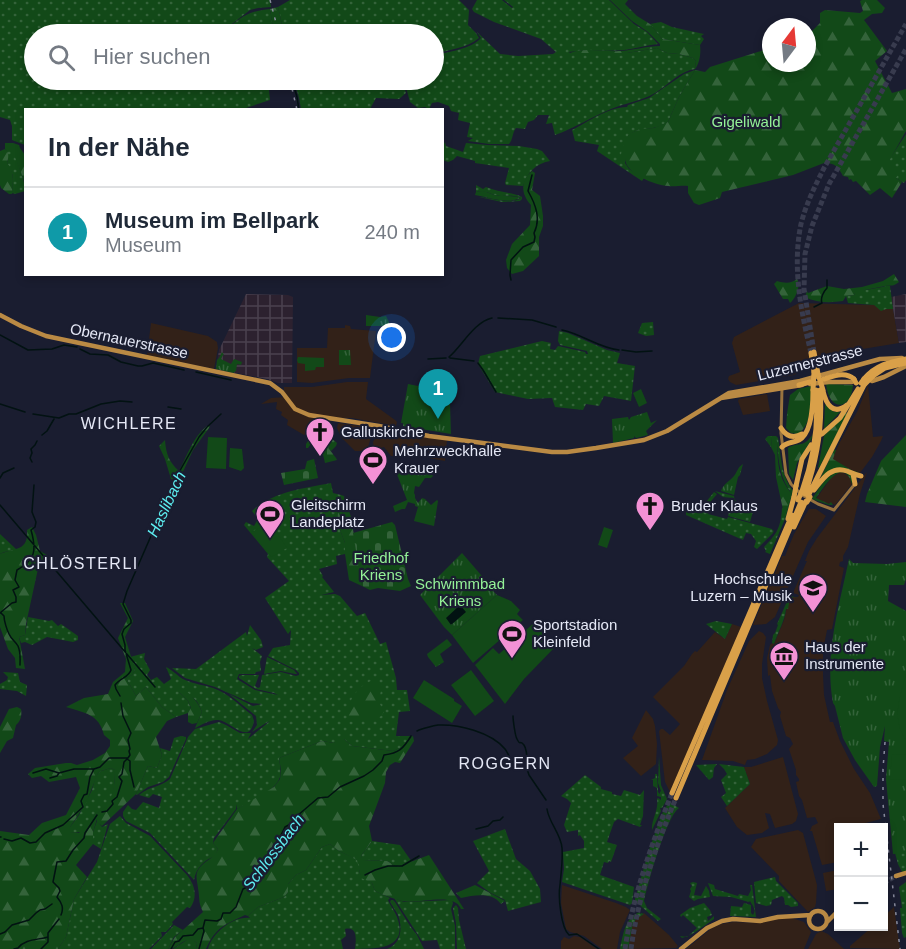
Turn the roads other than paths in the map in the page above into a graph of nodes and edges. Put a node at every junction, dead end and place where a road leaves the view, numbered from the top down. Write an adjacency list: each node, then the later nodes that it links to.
1 (0, 315): 5 (main road, Obernauerstrasse)
2 (813, 353): 4 (highway)
3 (906, 361): 8 (highway, bridge); 8 (highway); 9 (main road, Luzernerstrasse)
4 (819, 375): 8 (highway); 11 (highway, bridge); 11 (highway, bridge)
5 (257, 380): 13 (main road, Luzernerstrasse)
6 (810, 382): 7 (highway)
7 (799, 385): 8 (main road, Luzernerstrasse); 9 (main road, Luzernerstrasse)
8 (857, 385): 11 (highway); 16 (highway); 23 (highway)
9 (782, 386): 12 (main road, Luzernerstrasse); 13 (main road, Luzernerstrasse); 15 (main road)
10 (737, 388): 12 (main road)
11 (818, 390): 14 (highway); 23 (highway)
12 (744, 391): 13 (main road, Luzernerstrasse)
13 (721, 398)
14 (808, 428): 15 (highway); 17 (highway)
15 (781, 430): 17 (highway); 19 (main road)
16 (822, 434)
17 (802, 438): 19 (highway)
18 (811, 445): 24 (highway, bridge)
19 (782, 447): 22 (main road)
20 (853, 474): 21 (highway); 22 (highway); 23 (highway)
21 (861, 476)
22 (855, 484)
23 (806, 494): 24 (highway, bridge)
24 (800, 501): 25 (highway)
25 (674, 795)
26 (906, 873): 27 (main road)
27 (896, 876)
28 (834, 912): 29 (main road)
29 (824, 914): 30 (main road); 34 (main road)
30 (811, 915): 32 (main road); 33 (main road)
31 (834, 915): 34 (main road)
32 (793, 916): 33 (main road); 35 (main road)
33 (810, 922): 34 (main road)
34 (826, 922)
35 (681, 949)

